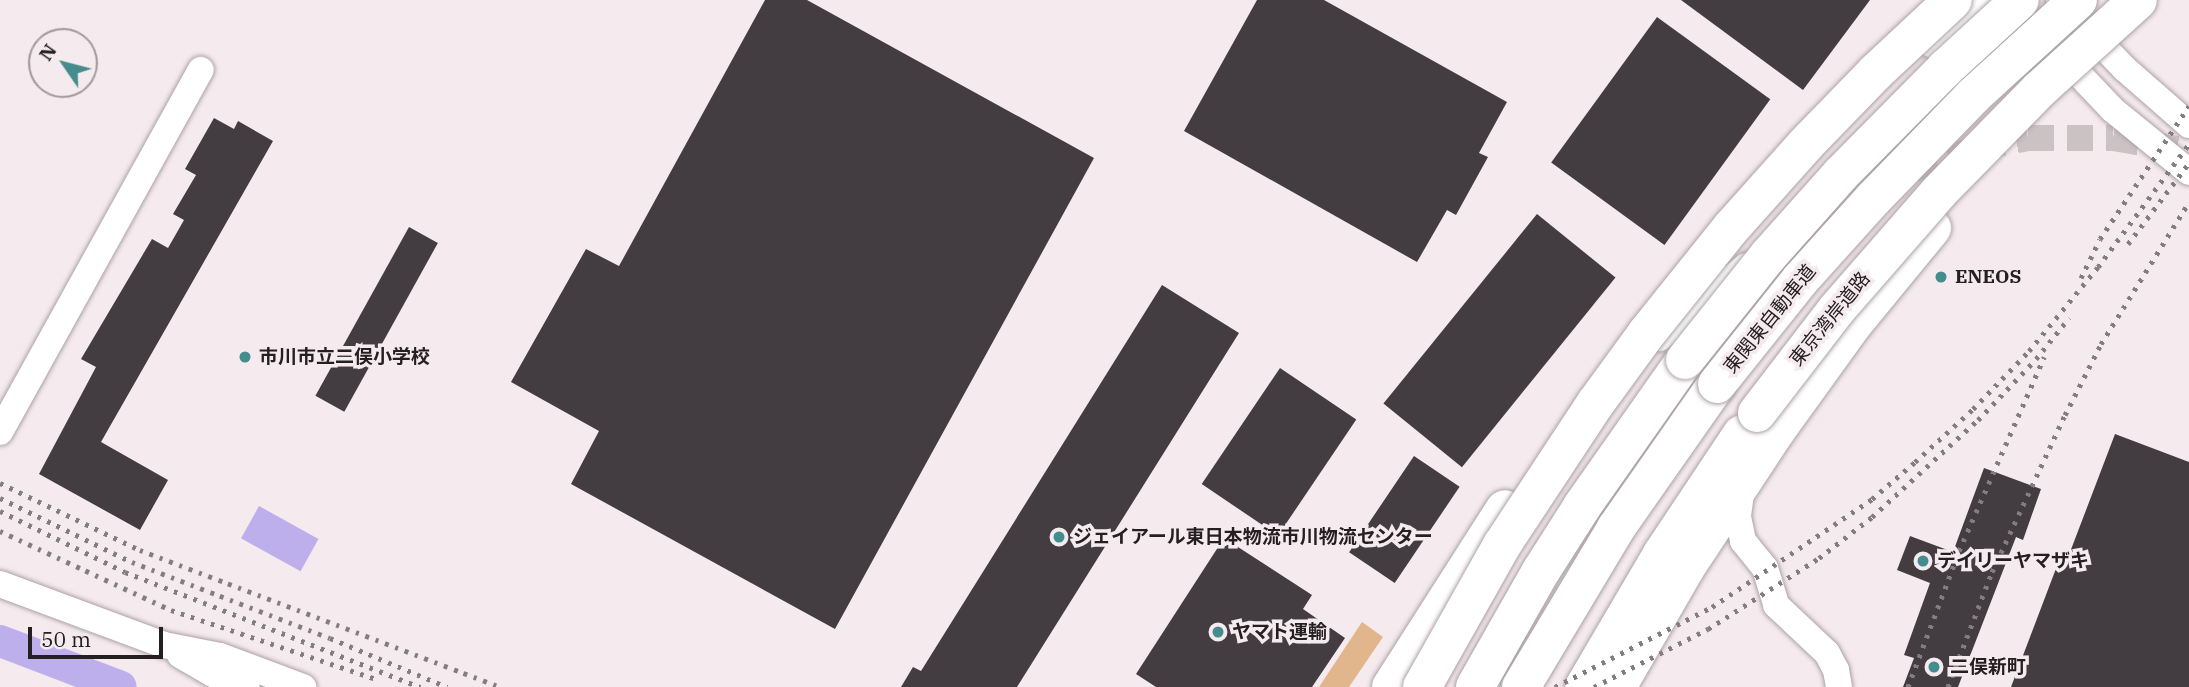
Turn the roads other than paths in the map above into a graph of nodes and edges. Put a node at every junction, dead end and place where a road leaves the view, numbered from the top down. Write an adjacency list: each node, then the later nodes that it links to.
1 (1954, 0): 22 (highway, bridge)
2 (1977, 0): 14 (highway)
3 (2014, 0): 8 (street)
4 (2020, 0): 23 (highway, bridge)
5 (2059, 0): 8 (street)
6 (2078, 0): 24 (highway, 東関東自動車道, bridge)
7 (2139, 0): 8 (highway, 東京湾岸道路); 18 (highway, 東京湾岸道路, bridge)
8 (2086, 57): 10 (street); 12 (street); 15 (highway, 東京湾岸道路)
9 (201, 70): 13 (street)
10 (2189, 125)
11 (1912, 170): 14 (street)
12 (2189, 172)
13 (0, 432)
14 (1557, 436): 21 (highway)
15 (1743, 478): 18 (highway, 東京湾岸道路); 26 (street)
16 (0, 584): 17 (street)
17 (164, 645): 19 (street); 20 (street)
18 (1610, 670): 25 (highway, 東京湾岸道路)
19 (247, 687)
20 (303, 687)
21 (1391, 687)
22 (1422, 687)
23 (1475, 687)
24 (1521, 687)
25 (1584, 687)
26 (1839, 687)

